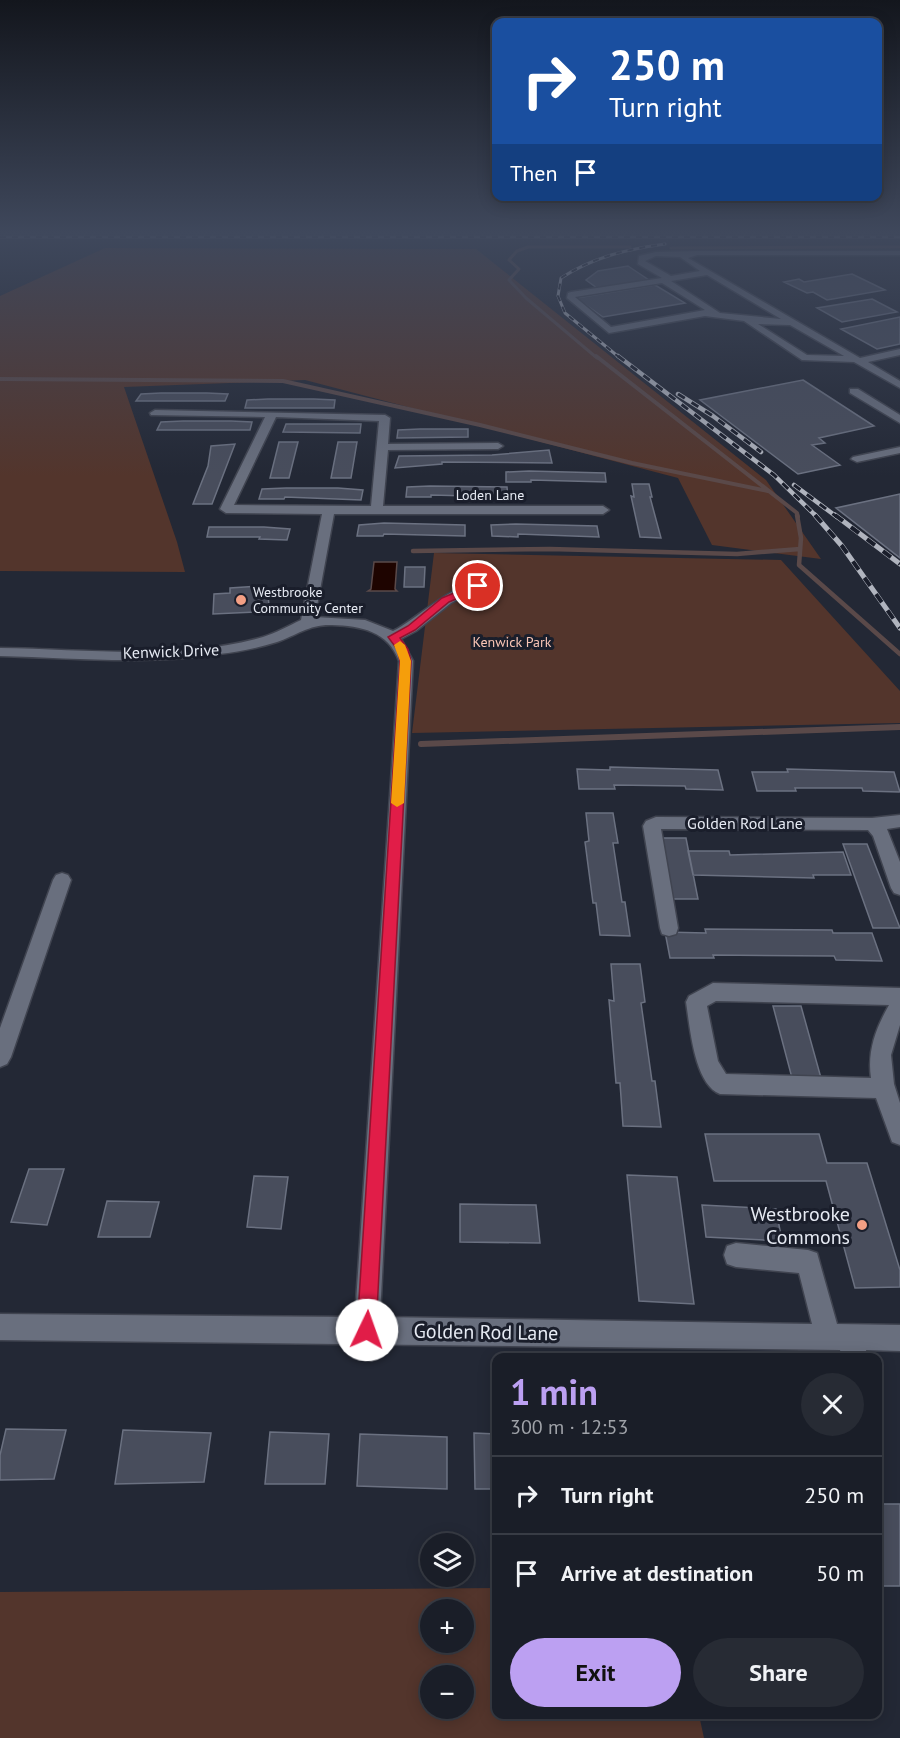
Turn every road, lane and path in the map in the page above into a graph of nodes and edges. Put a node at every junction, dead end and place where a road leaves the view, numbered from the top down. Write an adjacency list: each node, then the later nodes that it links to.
1 (590, 314): 2 (street)
2 (699, 314)
3 (717, 314): 5 (street)
4 (778, 314): 6 (street)
5 (744, 318): 6 (street); 8 (street)
6 (792, 322): 8 (street)
7 (900, 352): 8 (street)
8 (857, 360): 9 (street)
9 (900, 385)
10 (854, 391): 13 (street)
11 (155, 413): 12 (street)
12 (272, 414): 15 (street); 18 (street, Loden Lane)
13 (900, 420)
14 (498, 446): 15 (street)
15 (382, 447): 19 (street)
16 (900, 450): 17 (street)
17 (857, 459)
18 (329, 510): 19 (street, Loden Lane); 22 (street)
19 (377, 510): 20 (street, Loden Lane)
20 (603, 510)
21 (478, 586): 23 (street)
22 (308, 623): 23 (street, Kenwick Drive); 24 (street, Kenwick Drive)
23 (393, 637): 37 (street)
24 (0, 652)
25 (900, 821): 26 (street)
26 (872, 824): 28 (street); 29 (street, Golden Rod Lane)
27 (62, 880): 32 (street)
28 (900, 888)
29 (669, 928)
30 (900, 998): 33 (street)
31 (900, 1006): 33 (street)
32 (0, 1057)
33 (883, 1088): 34 (street)
34 (900, 1134)
35 (736, 1255): 39 (street)
36 (0, 1328): 37 (street, Golden Rod Lane)
37 (367, 1330): 39 (street, Golden Rod Lane)
38 (900, 1338): 39 (street, Golden Rod Lane)
39 (844, 1344)

